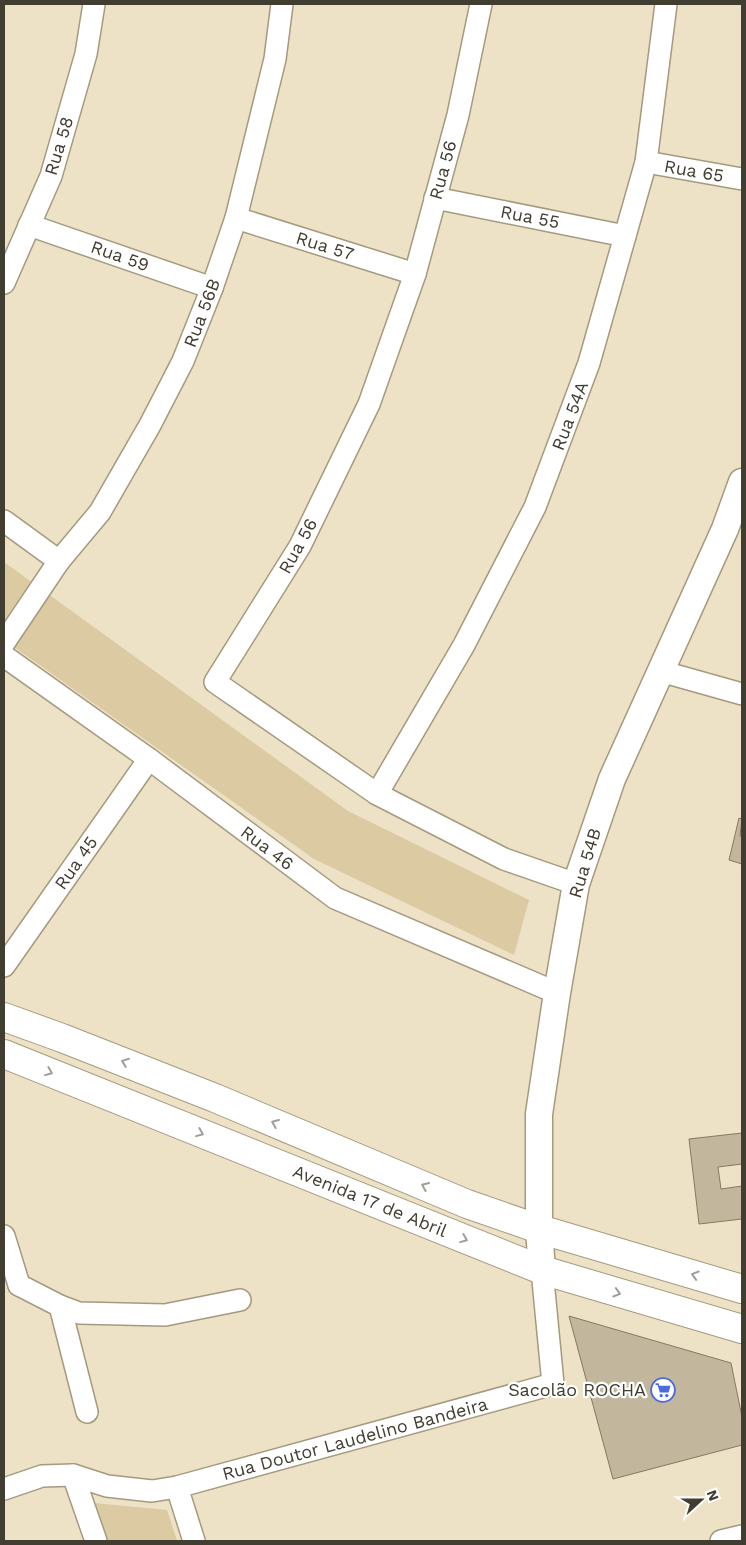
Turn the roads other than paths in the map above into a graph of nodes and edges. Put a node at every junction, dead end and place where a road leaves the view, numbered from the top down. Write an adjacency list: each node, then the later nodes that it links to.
1 (94, 4): 9 (street, Rua 58)
2 (282, 4): 8 (street, Rua 56B)
3 (481, 4): 7 (street, Rua 56)
4 (666, 4): 5 (street, Rua 54A)
5 (646, 162): 6 (street, Rua 65); 10 (street, Rua 54A)
6 (742, 179)
7 (435, 198): 10 (street, Rua 55); 11 (street, Rua 56)
8 (236, 218): 11 (street, Rua 57); 13 (street, Rua 56B)
9 (29, 225): 12 (street, Rua 58); 13 (street, Rua 59)
10 (625, 236): 22 (street, Rua 54A)
11 (415, 274): 22 (street, Rua 56)
12 (4, 283)
13 (212, 288): 16 (street, Rua 56B)
14 (742, 482): 19 (street, Rua 54B)
15 (4, 521): 16 (street)
16 (59, 561): 17 (street, Rua 56B)
17 (4, 643)
18 (4, 656): 21 (street, Rua 46)
19 (660, 671): 20 (street); 23 (street, Rua 54B)
20 (742, 694)
21 (149, 759): 24 (street, Rua 45); 25 (street, Rua 46)
22 (378, 794): 23 (street, Rua 56)
23 (576, 884): 25 (street, Rua 54B)
24 (4, 966)
25 (557, 993): 28 (street, Rua 54B)
26 (4, 1017): 28 (main road, Avenida 17 de Abril, one-way to 26)
27 (4, 1054): 30 (main road, Avenida 17 de Abril, one-way to 30)
28 (539, 1229): 30 (street, Rua 54B); 32 (main road, Avenida 17 de Abril, one-way to 28)
29 (4, 1236): 31 (street)
30 (542, 1270): 35 (main road, Avenida 17 de Abril, one-way to 35); 38 (street, Rua Doutor Laudelino Bandeira)
31 (12, 1287): 34 (street)
32 (742, 1289)
33 (240, 1300): 34 (street)
34 (60, 1306): 36 (street)
35 (742, 1329)
36 (87, 1412)
37 (73, 1475): 38 (street, Rua Doutor Laudelino Bandeira); 39 (street, Rua Doutor Laudelino Bandeira); 41 (street)
38 (177, 1487): 42 (street)
39 (4, 1489)
40 (742, 1536): 43 (street)
41 (96, 1541)
42 (194, 1541)
43 (720, 1541)

